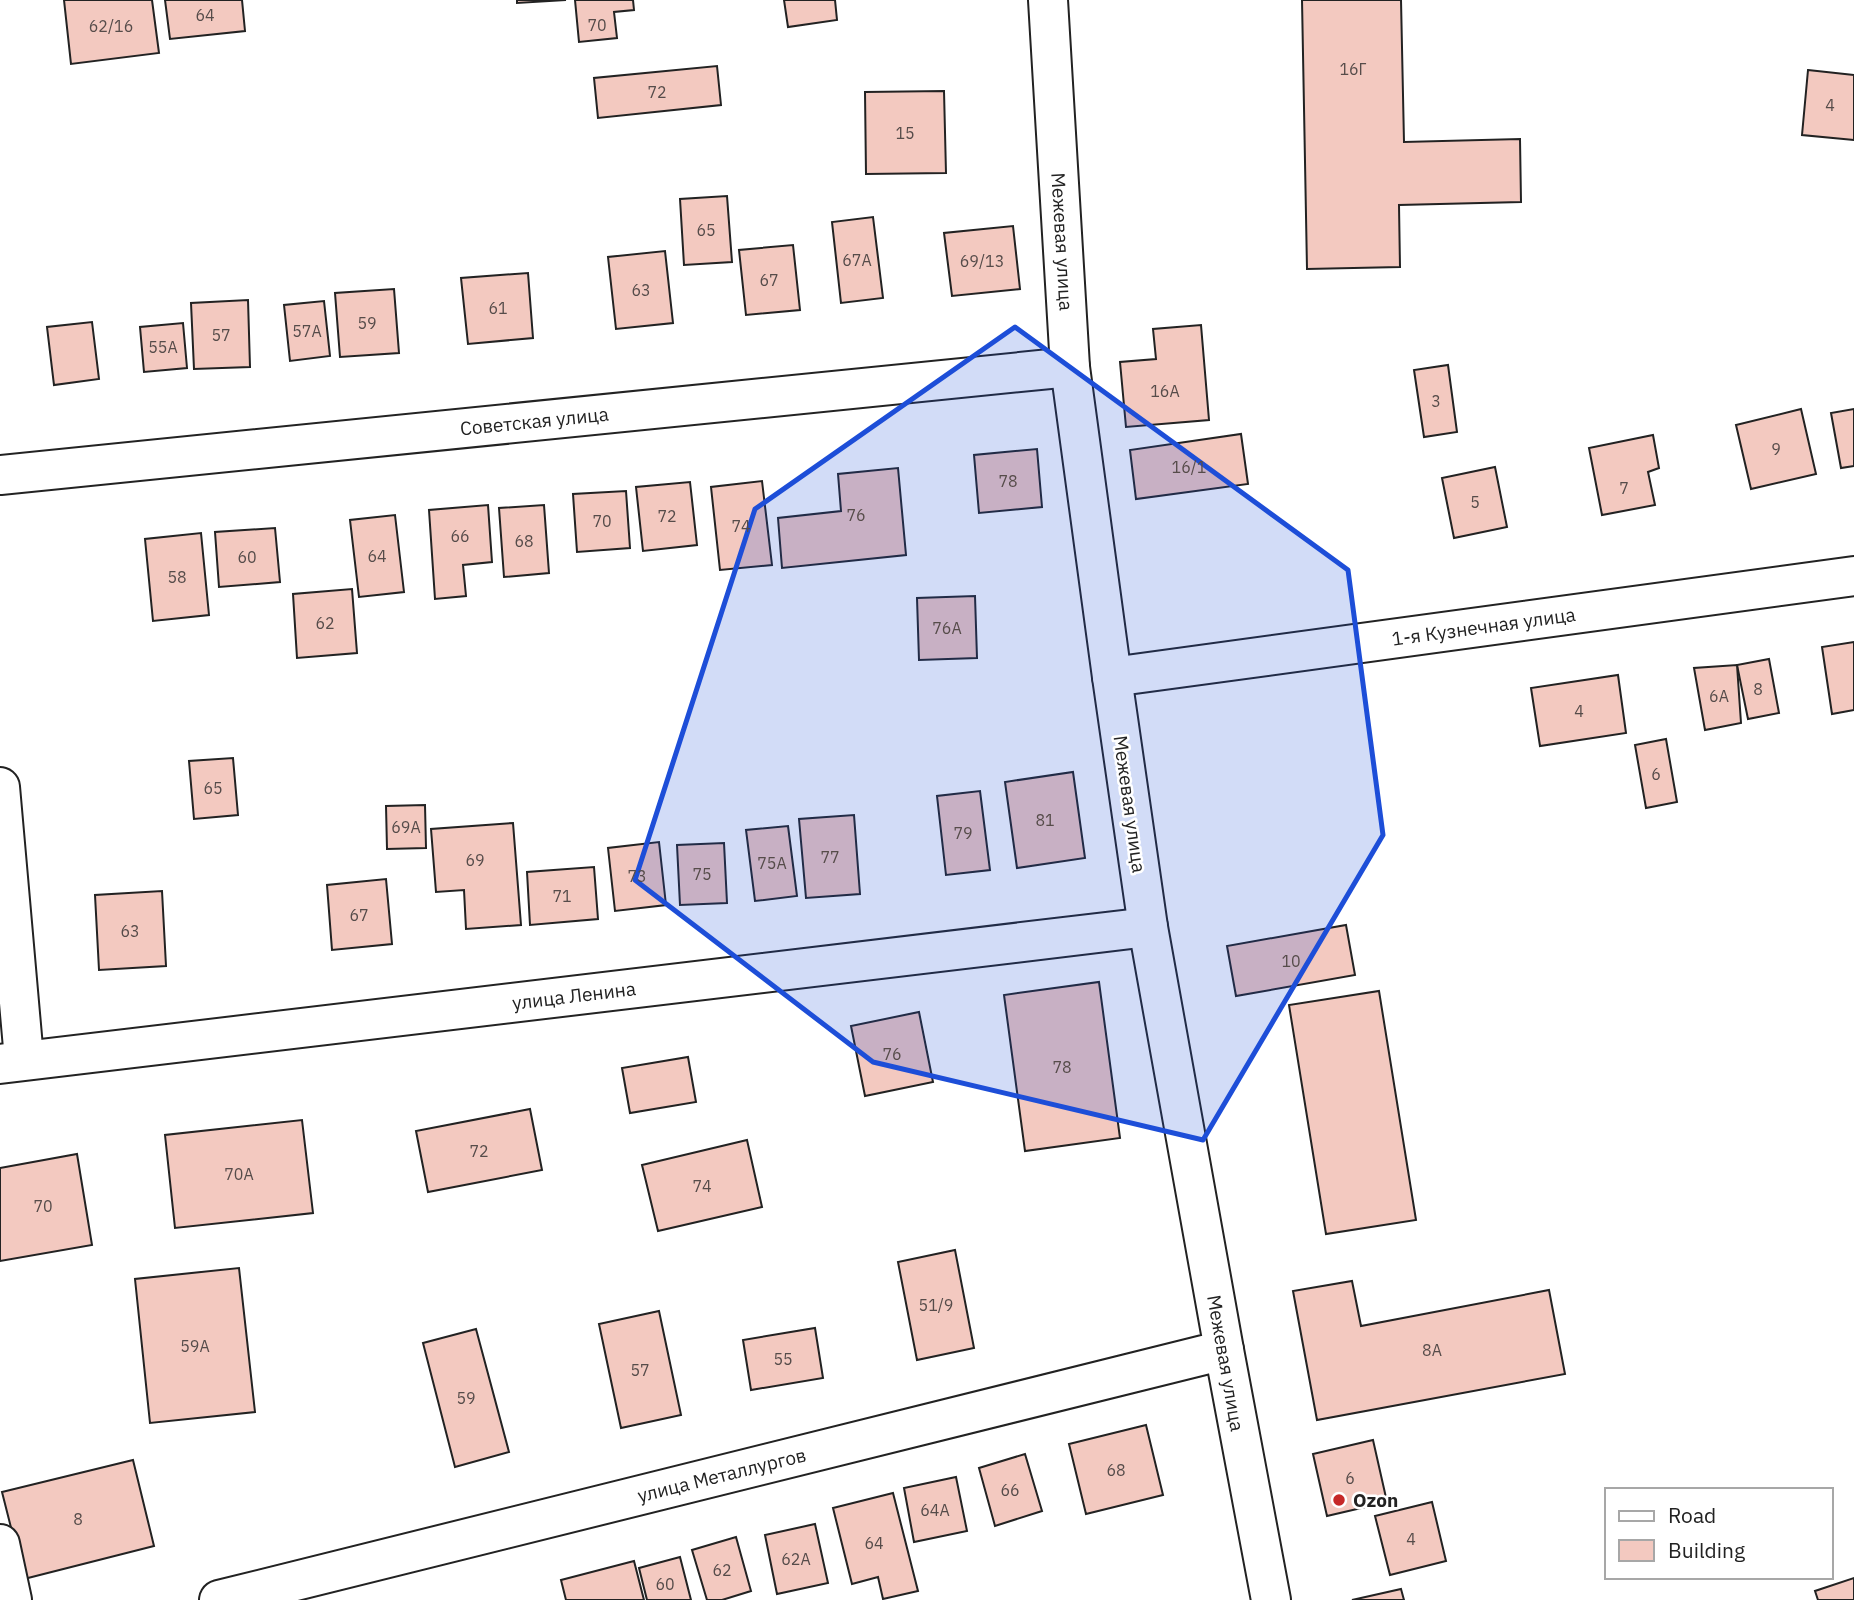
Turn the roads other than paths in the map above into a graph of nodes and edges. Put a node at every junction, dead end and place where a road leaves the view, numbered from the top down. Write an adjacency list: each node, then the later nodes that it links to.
1 (1048, 0): 2 (street, Межевая улица)
2 (1070, 367): 3 (street, Советская улица); 5 (street, Межевая улица)
3 (0, 475)
4 (1854, 576): 5 (street, 1-я Кузнечная улица)
5 (1112, 677): 7 (street, Межевая улица)
6 (0, 787): 8 (street)
7 (1148, 927): 8 (street, улица Ленина); 9 (street, Межевая улица)
8 (12, 1061)
9 (1224, 1350): 12 (street, улица Металлургов); 13 (street, Межевая улица)
10 (0, 1544): 11 (street)
11 (12, 1600)
12 (219, 1600)
13 (1271, 1600)

